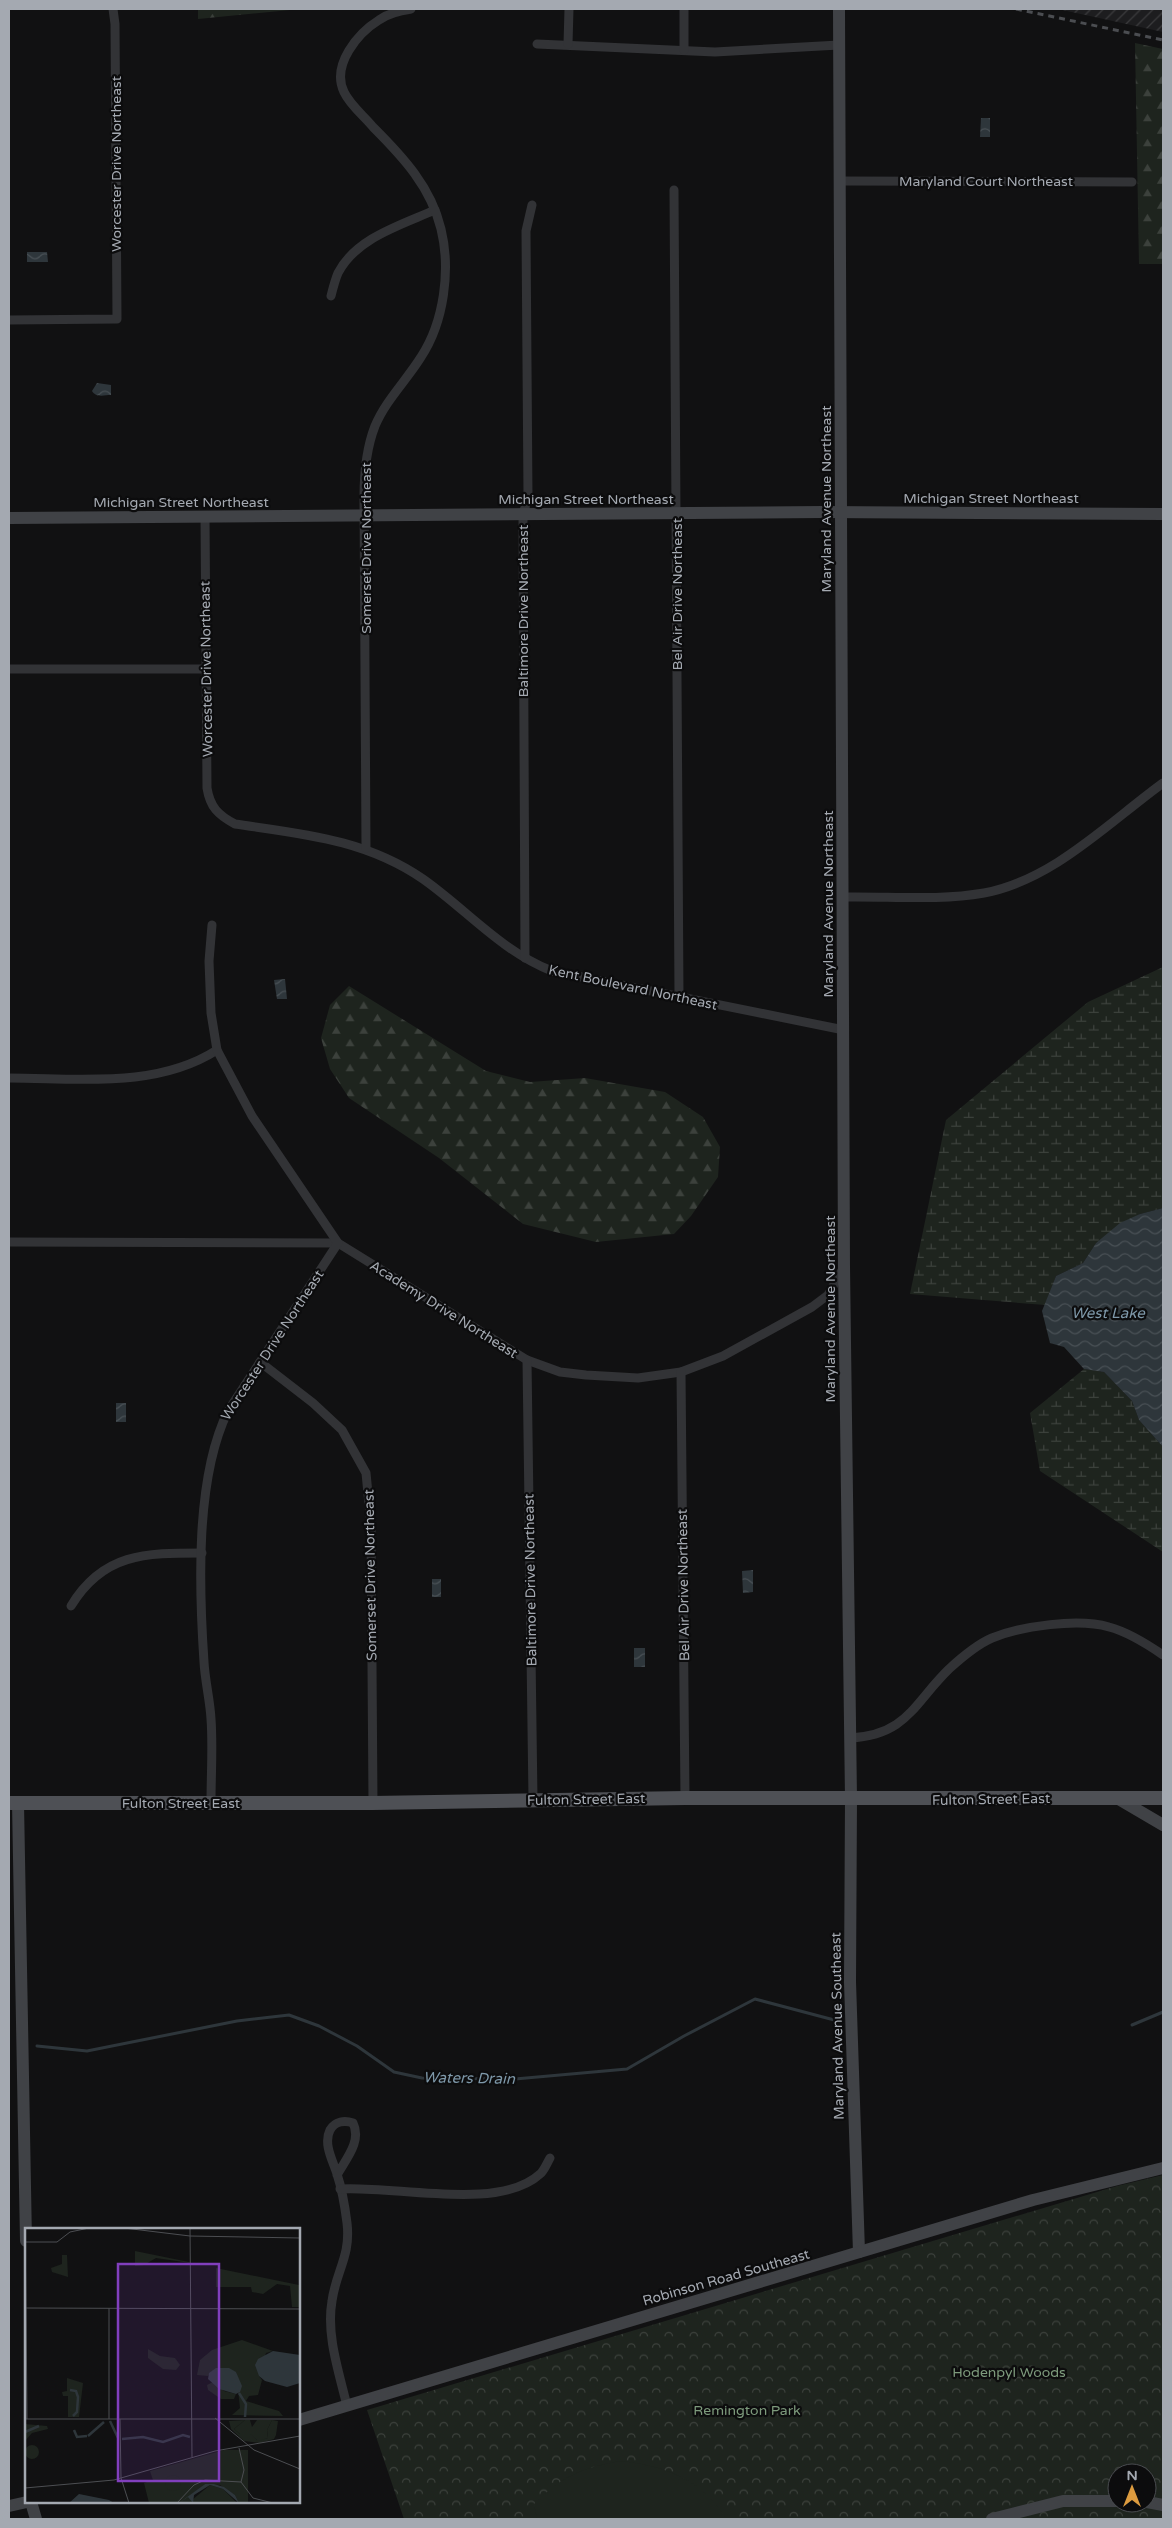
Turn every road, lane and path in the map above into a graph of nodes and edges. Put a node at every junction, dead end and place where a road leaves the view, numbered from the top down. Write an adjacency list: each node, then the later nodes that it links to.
1 (113, 9): 16 (street, Worcester Drive Northeast)
2 (411, 9): 14 (street, Somerset Drive Northeast)
3 (569, 9): 7 (street)
4 (684, 9): 9 (street)
5 (839, 9): 8 (street, Maryland Avenue Northeast)
6 (537, 44): 7 (street)
7 (568, 44): 9 (street)
8 (839, 46): 9 (street); 10 (street, Maryland Avenue Northeast)
9 (684, 50)
10 (841, 181): 11 (street, Maryland Court Northeast); 17 (street, Maryland Avenue Northeast)
11 (1132, 182)
12 (674, 190): 18 (street, Bel Air Drive Northeast)
13 (532, 205): 21 (street, Baltimore Drive Northeast)
14 (435, 210): 15 (street); 20 (street, Somerset Drive Northeast)
15 (331, 296)
16 (9, 320)
17 (841, 512): 18 (street, Michigan Street Northeast); 19 (street, Michigan Street Northeast); 29 (street, Maryland Avenue Northeast)
18 (677, 514): 21 (street, Michigan Street Northeast); 32 (street, Bel Air Drive Northeast)
19 (1163, 514)
20 (365, 515): 21 (street, Michigan Street Northeast); 22 (street, Michigan Street Northeast); 28 (street, Somerset Drive Northeast)
21 (523, 515): 31 (street, Baltimore Drive Northeast)
22 (205, 517): 23 (street, Michigan Street Northeast); 24 (street, Worcester Drive Northeast)
23 (9, 518)
24 (205, 668): 25 (street); 27 (street, Worcester Drive Northeast)
25 (9, 669)
26 (1163, 783): 29 (street)
27 (221, 817): 28 (street, Kent Boulevard Northeast)
28 (366, 848): 31 (street, Kent Boulevard Northeast)
29 (843, 897): 33 (street, Maryland Avenue Northeast)
30 (212, 925): 34 (street)
31 (525, 958): 32 (street, Kent Boulevard Northeast)
32 (679, 997): 33 (street, Kent Boulevard Northeast)
33 (844, 1030): 38 (street, Maryland Avenue Northeast)
34 (217, 1050): 35 (street); 37 (street)
35 (9, 1078)
36 (9, 1242): 37 (street)
37 (338, 1243): 39 (street, Academy Drive Northeast); 40 (street, Worcester Drive Northeast)
38 (844, 1266): 41 (street, Academy Drive Northeast); 45 (street, Maryland Avenue Northeast)
39 (528, 1360): 41 (street, Academy Drive Northeast); 50 (street, Baltimore Drive Northeast)
40 (260, 1362): 42 (street, Worcester Drive Northeast); 53 (street, Somerset Drive Northeast)
41 (681, 1372): 46 (street, Bel Air Drive Northeast)
42 (202, 1553): 43 (street); 51 (street, Worcester Drive Northeast)
43 (71, 1606)
44 (1163, 1654): 45 (street)
45 (850, 1738): 49 (street, Maryland Avenue Northeast)
46 (686, 1798): 49 (main road, Fulton Street East); 50 (main road, Fulton Street East)
47 (1117, 1798): 48 (main road, Fulton Street East); 49 (main road, Fulton Street East); 54 (street)
48 (1163, 1798)
49 (851, 1799): 60 (street, Maryland Avenue Southeast)
50 (533, 1800): 53 (main road, Fulton Street East)
51 (211, 1802): 52 (main road, Fulton Street East); 53 (main road, Fulton Street East)
52 (13, 1803): 59 (street)
53 (373, 1803)
54 (1163, 1824)
55 (550, 2158): 58 (street)
56 (1163, 2168): 60 (street, Robinson Road Southeast)
57 (337, 2175): 57 (street); 58 (street)
58 (340, 2188): 61 (street)
59 (26, 2228)
60 (859, 2252): 61 (street, Robinson Road Southeast)
61 (347, 2406): 62 (street, Robinson Road Southeast)
62 (300, 2420)
63 (1107, 2501): 68 (street)
64 (25, 2503): 66 (street)
65 (29, 2503): 67 (street)
66 (9, 2506)
67 (36, 2519)
68 (992, 2519)

